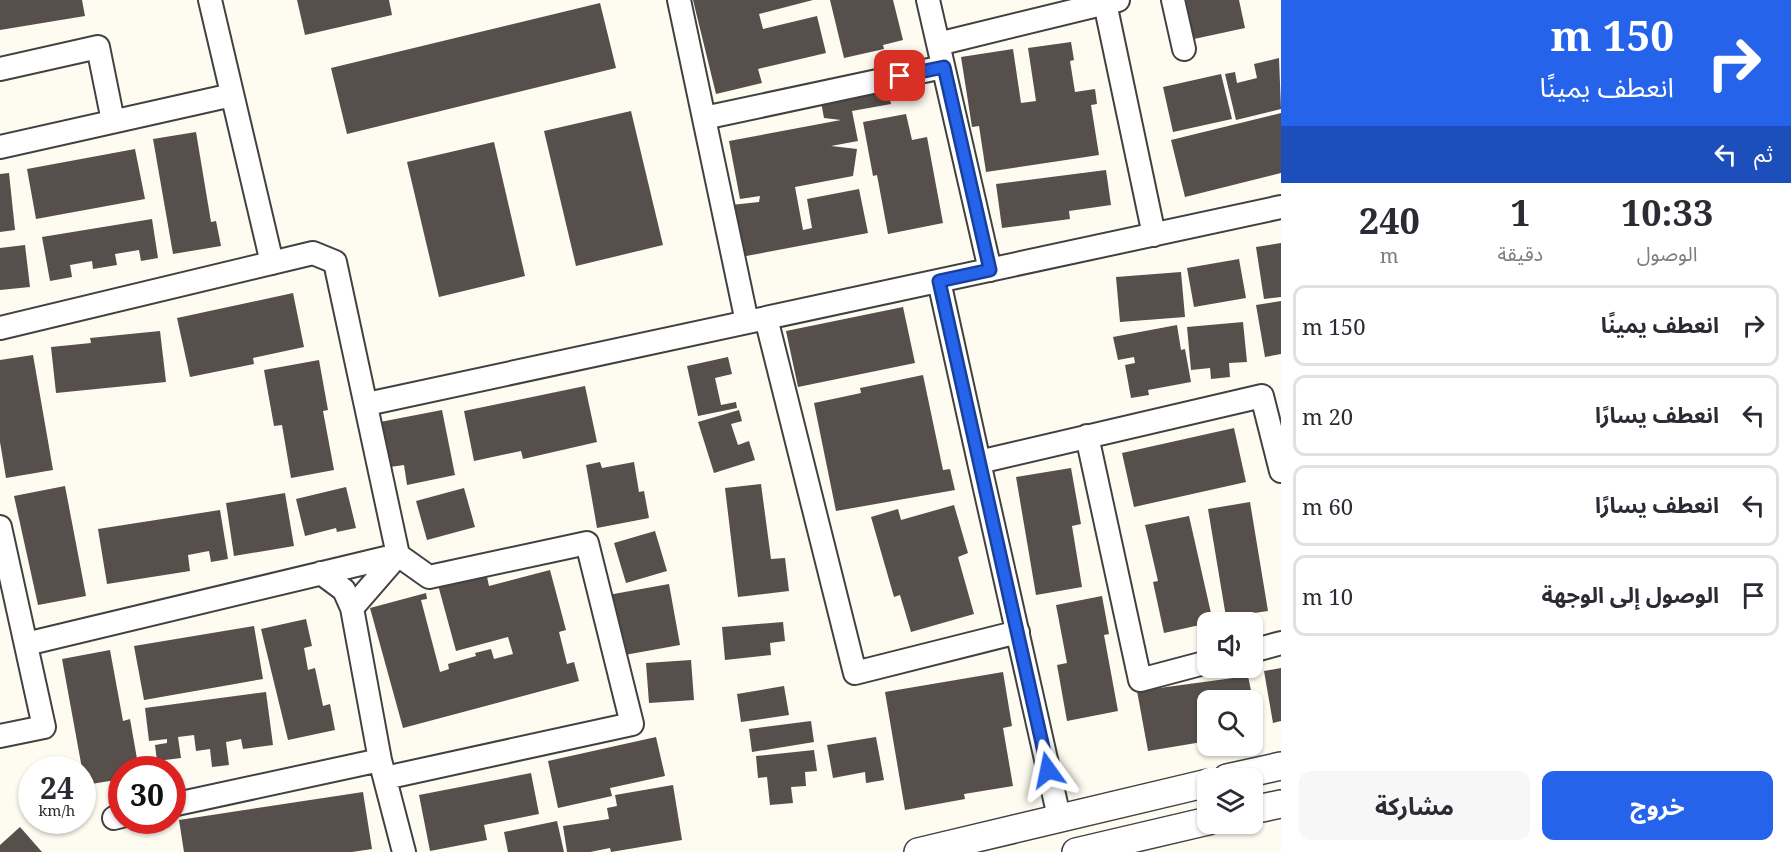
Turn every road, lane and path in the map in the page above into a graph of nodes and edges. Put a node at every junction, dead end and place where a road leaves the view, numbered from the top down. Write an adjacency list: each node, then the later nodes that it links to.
1 (210, 0): 10 (street)
2 (679, 0): 11 (street)
3 (928, 0): 6 (street)
4 (1173, 0): 7 (street)
5 (1112, 2): 6 (street); 15 (street)
6 (938, 44): 8 (street)
7 (1184, 50)
8 (944, 67): 11 (street); 17 (street)
9 (0, 69): 12 (street)
10 (232, 95): 12 (street); 16 (street)
11 (704, 118): 19 (street)
12 (113, 122): 13 (street)
13 (0, 147)
14 (1281, 207): 15 (street)
15 (1154, 235): 17 (street)
16 (272, 263): 20 (street); 21 (street)
17 (990, 270): 18 (street)
18 (939, 281): 19 (street); 23 (street)
19 (757, 320): 21 (street); 29 (street)
20 (0, 328)
21 (367, 404): 26 (street)
22 (1087, 436): 23 (street); 24 (street); 33 (street)
23 (979, 462): 29 (street)
24 (1281, 471)
25 (0, 527): 31 (street)
26 (398, 555): 27 (street); 28 (street); 36 (street)
27 (321, 573): 28 (street); 31 (street)
28 (352, 608): 36 (street)
29 (1018, 632): 42 (street)
30 (1281, 643): 32 (street)
31 (26, 644): 34 (street)
32 (1263, 648)
33 (1197, 665)
34 (0, 736)
35 (1281, 766): 37 (street)
36 (382, 769): 39 (street); 44 (street)
37 (1263, 770)
38 (1197, 786): 42 (street)
39 (186, 803)
40 (1281, 804): 41 (street)
41 (1263, 808)
42 (1059, 817): 45 (street)
43 (1197, 824): 46 (street)
44 (404, 852)
45 (918, 852)
46 (1076, 852)

